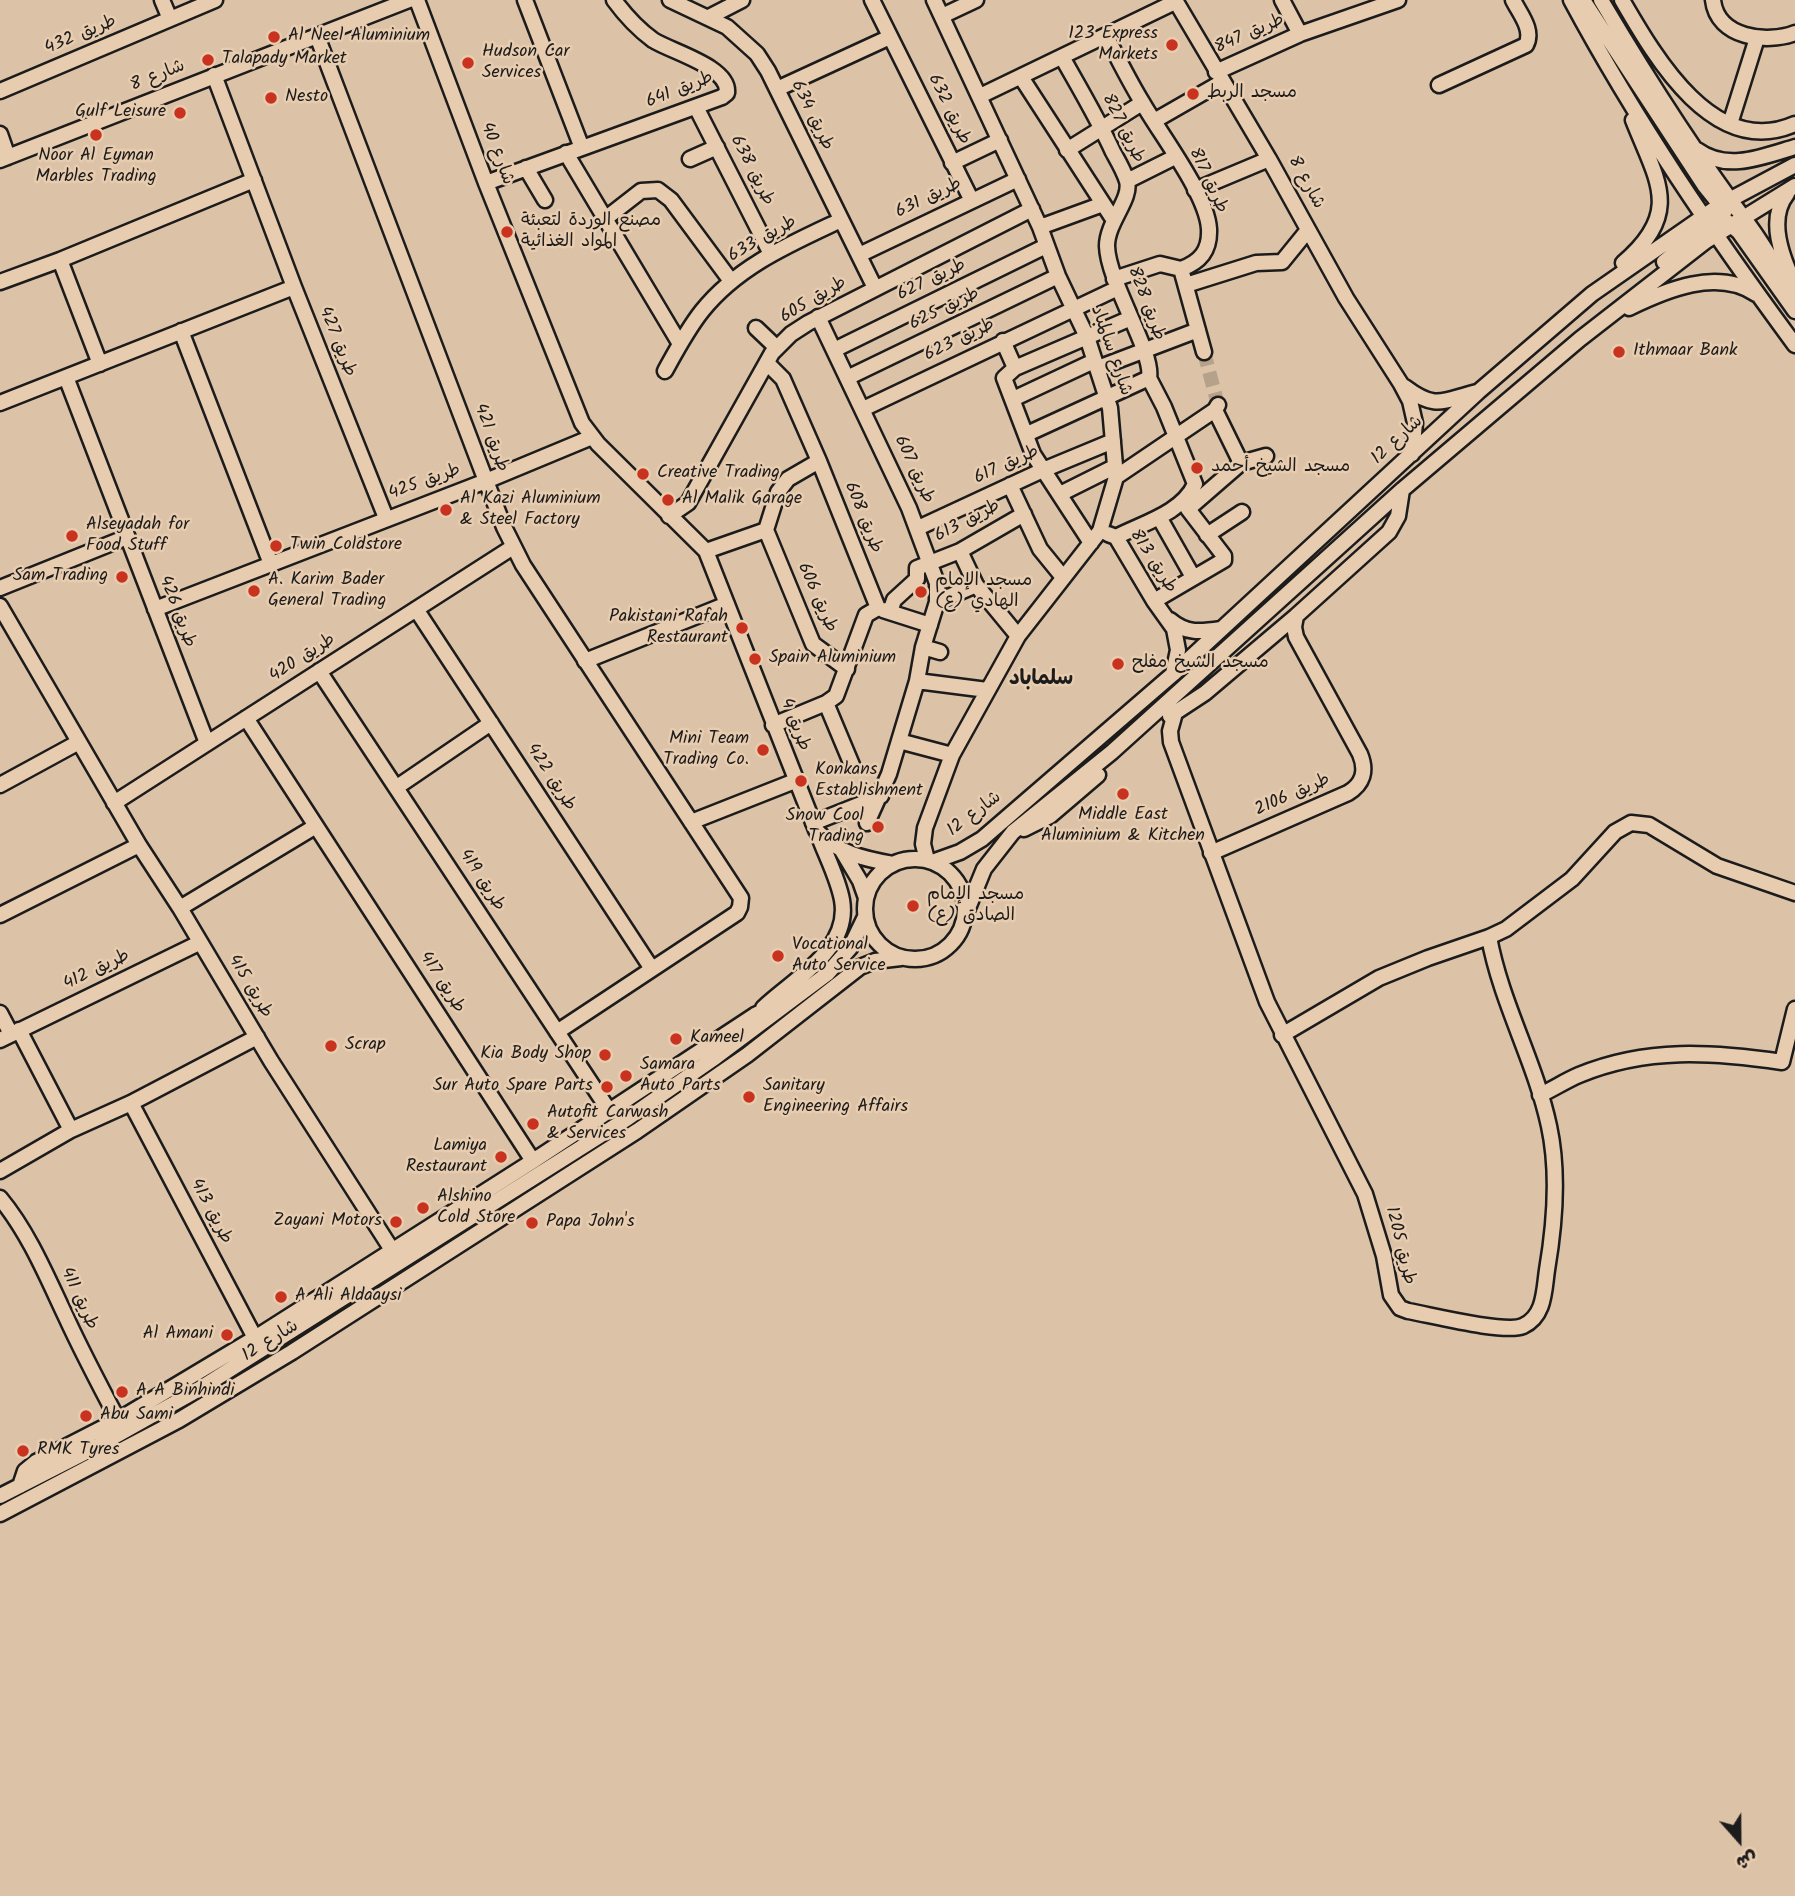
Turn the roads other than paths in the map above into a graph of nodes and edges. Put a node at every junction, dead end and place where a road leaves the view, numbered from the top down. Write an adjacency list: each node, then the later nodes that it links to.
1 (162, 0): 23 (street)
2 (215, 0): 23 (street, طريق 432)
3 (409, 0): 26 (street, شارع 8)
4 (417, 0): 63 (street, شارع 40)
5 (525, 0): 50 (street)
6 (614, 0): 40 (street, طريق 641)
7 (670, 0): 22 (street, طريق 634)
8 (742, 0): 22 (street)
9 (872, 0): 28 (street, طريق 632)
10 (934, 0): 21 (street, شارع سالمباد)
11 (976, 0): 21 (street)
12 (1282, 0): 25 (street)
13 (1398, 0): 25 (street, طريق 847)
14 (1513, 0): 34 (street)
15 (1571, 0): 37 (street)
16 (1583, 0): 70 (street)
17 (1601, 0): 47 (street)
18 (1622, 0): 42 (street)
19 (1713, 0): 29 (street)
20 (1175, 1): 27 (street); 33 (street, شارع 8)
21 (942, 16): 38 (street, شارع سالمباد)
22 (709, 17): 35 (street, طريق 634)
23 (170, 19): 36 (street, طريق 432)
24 (1795, 33): 29 (street)
25 (1300, 34): 33 (street, طريق 847)
26 (317, 36): 31 (street, شارع 8); 135 (street, طريق 421)
27 (1107, 36): 30 (street); 39 (street, طريق 817)
28 (890, 37): 35 (street); 57 (street, طريق 632)
29 (1757, 38): 42 (street)
30 (1062, 57): 32 (street); 44 (street, طريق 827)
31 (214, 75): 54 (street, شارع 8); 61 (street, طريق 427)
32 (1021, 77): 38 (street); 51 (street)
33 (1219, 77): 41 (street, طريق 847); 56 (street, شارع 8)
34 (1439, 85)
35 (777, 89): 73 (street, طريق 634)
36 (0, 91)
37 (1624, 95): 70 (street); 89 (street)
38 (979, 96): 46 (street, شارع سالمباد)
39 (1142, 103): 41 (street, طريق 817); 44 (street)
40 (696, 107): 48 (street, طريق 638); 50 (street, طريق 641)
41 (1154, 121): 53 (street, طريق 817)
42 (1730, 124): 43 (street)
43 (1795, 124)
44 (1102, 127): 51 (street); 62 (street, طريق 827)
45 (0, 134): 54 (street)
46 (1000, 140): 57 (street); 60 (street, شارع سالمباد)
47 (1692, 146): 49 (street); 70 (street)
48 (717, 147): 55 (street); 77 (street, طريق 638)
49 (1795, 147)
50 (582, 148): 52 (street, طريق 641)
51 (1068, 150): 68 (street)
52 (566, 153): 59 (street, طريق 641); 71 (street)
53 (1175, 157): 62 (street); 65 (street, طريق 817)
54 (4, 158)
55 (690, 159)
56 (1269, 159): 65 (street); 75 (street, شارع 8)
57 (952, 163): 66 (street, طريق 632)
58 (1795, 164): 70 (street, شارع 12)
59 (526, 168): 63 (street, طريق 641); 67 (street)
60 (1018, 179): 66 (street, طريق 631); 69 (street, شارع سالمباد)
61 (254, 180): 79 (street); 87 (street, طريق 427)
62 (1127, 181): 72 (street, طريق 827)
63 (486, 183): 126 (street, شارع 40)
64 (1795, 186): 70 (street, شارع 12); 86 (street)
65 (1195, 190): 80 (street, طريق 817)
66 (971, 199): 78 (street, طريق 631)
67 (545, 200)
68 (1103, 204): 72 (street); 74 (street)
69 (1032, 209): 74 (street, شارع سالمباد); 88 (street, طريق 605)
70 (1721, 217): 89 (street, شارع 12); 90 (street); 91 (street); 93 (street); 96 (street, شارع 12); 111 (street)
71 (605, 219): 82 (street); 102 (street)
72 (1113, 219): 84 (street, طريق 828)
73 (841, 220): 77 (street, طريق 633); 78 (street, طريق 634)
74 (1040, 228): 76 (street, شارع سالمباد)
75 (1308, 230): 85 (street); 118 (street, شارع 8)
76 (1046, 246): 81 (street, شارع سالمباد); 106 (street, طريق 627)
77 (771, 254): 82 (street, طريق 633)
78 (859, 255): 88 (street, طريق 634)
79 (60, 260): 83 (street); 109 (street)
80 (1181, 269): 84 (street, طريق 623); 85 (street)
81 (1058, 276): 92 (street, شارع سالمباد); 116 (street, طريق 625)
82 (731, 281): 102 (street, طريق 633)
83 (0, 282)
84 (1116, 284): 92 (street, طريق 623); 95 (street, طريق 828)
85 (1186, 285): 98 (street)
86 (1795, 285)
87 (294, 287): 99 (street); 145 (street, طريق 427)
88 (875, 288): 94 (street, طريق 605)
89 (1592, 294): 120 (street, شارع 12)
90 (1795, 295)
91 (1759, 296): 96 (street); 103 (street)
92 (1075, 309): 100 (street, شارع سالمباد); 101 (street, طريق 623)
93 (1795, 311)
94 (818, 317): 104 (street, طريق 605); 106 (street, طريق 607)
95 (1130, 318): 100 (street); 105 (street, طريق 828)
96 (1600, 324): 111 (street, شارع 12)
97 (756, 328): 104 (street)
98 (1198, 330): 105 (street); 107 (street)
99 (181, 331): 109 (street); 157 (street)
100 (1087, 337): 110 (street, شارع سالمباد); 113 (street)
101 (1003, 341): 113 (street); 124 (street, طريق 623)
102 (680, 344): 112 (street, طريق 633)
103 (1795, 345)
104 (777, 348): 108 (street, طريق 605)
105 (1143, 349): 110 (street); 117 (street, طريق 828)
106 (834, 350): 116 (street, طريق 607)
107 (1204, 352)
108 (767, 363): 115 (street, طريق 605); 119 (street, طريق 608)
109 (100, 364): 114 (street)
110 (1096, 364): 121 (street, شارع سالمباد); 122 (street)
111 (1545, 369): 137 (street, شارع 12)
112 (665, 371)
113 (1010, 371): 122 (street)
114 (66, 377): 123 (street); 150 (street, طريق 426)
115 (759, 377): 119 (street); 139 (street, طريق 605)
116 (847, 378): 124 (street, طريق 607)
117 (1149, 378): 121 (street); 127 (street, طريق 828)
118 (1401, 384): 120 (street, شارع 8); 129 (street, شارع 8)
119 (788, 392): 131 (street, طريق 608)
120 (1478, 392): 129 (street, شارع 12)
121 (1106, 397): 125 (street); 128 (street, شارع سالمباد)
122 (1013, 399): 125 (street)
123 (0, 403)
124 (863, 409): 146 (street, طريق 607)
125 (1027, 434): 133 (street)
126 (592, 437): 135 (street, طريق 425); 143 (street, طريق 4)
127 (1177, 438): 132 (street); 134 (street); 140 (street, طريق 828)
128 (1113, 440): 133 (street, طريق 617); 134 (street, شارع سالمباد)
129 (1412, 454): 172 (street, شارع 12)
130 (1266, 456): 132 (street)
131 (819, 461): 147 (street); 168 (street, طريق 608)
132 (1241, 464): 140 (street)
133 (1043, 470): 136 (street, طريق 617); 138 (street)
134 (1115, 472): 138 (street); 151 (street, شارع سالمباد)
135 (486, 481): 145 (street, طريق 425); 153 (street, طريق 421)
136 (1010, 485): 142 (street); 146 (street, طريق 617)
137 (1402, 490): 169 (street); 205 (street, شارع 12)
138 (1060, 494): 151 (street)
139 (688, 503): 143 (street, طريق 605); 148 (street, طريق 605)
140 (1186, 504): 144 (street); 149 (street)
141 (1242, 512): 149 (street)
142 (1024, 514): 155 (street, طريق 613); 158 (street)
143 (669, 516): 148 (street, طريق 4)
144 (1159, 517): 152 (street); 159 (street)
145 (386, 518): 157 (street, طريق 425)
146 (918, 528): 156 (street, طريق 607)
147 (766, 530): 154 (street); 179 (street, طريق 606)
148 (687, 532): 154 (street, طريق 4)
149 (1207, 535): 159 (street)
150 (127, 537): 161 (street); 166 (street, طريق 426)
151 (1096, 537): 152 (street, طريق 813); 158 (street, شارع سالمباد)
152 (1116, 537): 162 (street, طريق 813)
153 (513, 547): 167 (street, طريق 420); 178 (street, طريق 421)
154 (706, 551): 164 (street, طريق 4)
155 (960, 551): 156 (street, طريق 613); 160 (street)
156 (930, 563): 163 (street, طريق 607); 168 (street, طريق 606)
157 (271, 564): 166 (street, طريق 425)
158 (1062, 576): 174 (street, شارع سالمباد)
159 (1193, 577): 162 (street)
160 (976, 584): 163 (street); 174 (street)
161 (0, 589)
162 (1154, 601): 170 (street, طريق 813)
163 (937, 602): 171 (street, طريق 607)
164 (727, 604): 178 (street); 188 (street, طريق 4)
165 (0, 606): 191 (street, طريق 415)
166 (155, 609): 193 (street, طريق 426)
167 (416, 609): 180 (street, طريق 420); 187 (street, طريق 422)
168 (884, 610): 171 (street); 179 (street, طريق 606)
169 (1296, 616): 173 (street); 175 (street, طريق 2106)
170 (1168, 620): 172 (street, طريق 813); 181 (street, طريق 813)
171 (930, 625): 176 (street, طريق 607)
172 (1221, 629): 181 (street, شارع 12)
173 (1272, 635): 175 (street); 185 (street)
174 (1018, 636): 183 (street, شارع سالمباد)
175 (1299, 643): 208 (street, طريق 2106)
176 (923, 647): 177 (street); 182 (street, طريق 607)
177 (940, 652)
178 (585, 661): 201 (street, طريق 421)
179 (847, 669): 184 (street, طريق 606)
180 (319, 671): 186 (street, طريق 420); 198 (street, طريق 419)
181 (1173, 674): 209 (street, شارع 12)
182 (917, 681): 183 (street); 190 (street, طريق 607)
183 (987, 690): 194 (street, شارع سالمباد)
184 (826, 704): 188 (street); 195 (street)
185 (1175, 712): 189 (street); 192 (street, طريق 1205)
186 (246, 718): 193 (street, طريق 420); 203 (street, طريق 417)
187 (491, 723): 198 (street); 220 (street, طريق 422)
188 (773, 724): 196 (street, طريق 4)
189 (1150, 727): 192 (street); 205 (street)
190 (899, 741): 194 (street); 199 (street, طريق 607)
191 (79, 742): 197 (street); 200 (street, طريق 415)
192 (1171, 742): 208 (street, طريق 1205)
193 (207, 743): 200 (street, طريق 420)
194 (952, 755): 209 (street, شارع سالمباد)
195 (852, 765)
196 (795, 781): 201 (street); 204 (street, طريق 4)
197 (0, 785)
198 (397, 787): 225 (street, طريق 419)
199 (881, 796): 202 (street, طريق 607); 204 (street)
200 (114, 803): 206 (street, طريق 415)
201 (691, 821): 220 (street, طريق 421)
202 (867, 823)
203 (316, 826): 213 (street); 233 (street, طريق 417)
204 (815, 826): 207 (street, طريق 4); 224 (street)
205 (1013, 832): 214 (street, شارع 12)
206 (139, 845): 213 (street, طريق 415); 215 (street)
207 (841, 849): 210 (street); 212 (street)
208 (1211, 853): 227 (street, طريق 1205)
209 (930, 861): 210 (street); 214 (street)
210 (894, 864): 212 (street)
211 (1795, 893): 217 (street)
212 (866, 898): 216 (street)
213 (180, 908): 218 (street, طريق 415)
214 (966, 912): 219 (street)
215 (0, 915)
216 (865, 917): 219 (street); 221 (street, شارع 12)
217 (1489, 937): 227 (street); 229 (street, طريق 1205)
218 (200, 943): 226 (street, طريق 412); 228 (street, طريق 415)
219 (901, 958): 241 (street, شارع 12)
220 (652, 969): 225 (street)
221 (796, 998): 224 (street); 239 (street, شارع 12)
222 (1795, 1009): 229 (street)
223 (0, 1013): 226 (street)
224 (755, 1015): 231 (street)
225 (557, 1032): 231 (street, طريق 419)
226 (10, 1035): 232 (street)
227 (1282, 1035): 229 (street, طريق 1205)
228 (257, 1037): 230 (street); 236 (street, طريق 415)
229 (1540, 1095)
230 (131, 1103): 232 (street); 237 (street, طريق 413)
231 (610, 1112): 233 (street)
232 (71, 1130): 234 (street)
233 (533, 1161): 236 (street)
234 (0, 1171)
235 (0, 1198): 238 (street, طريق 411)
236 (392, 1250): 237 (street)
237 (255, 1338): 238 (street)
238 (118, 1420): 239 (street)
239 (20, 1486): 240 (street, شارع 12)
240 (0, 1496)
241 (0, 1514)

